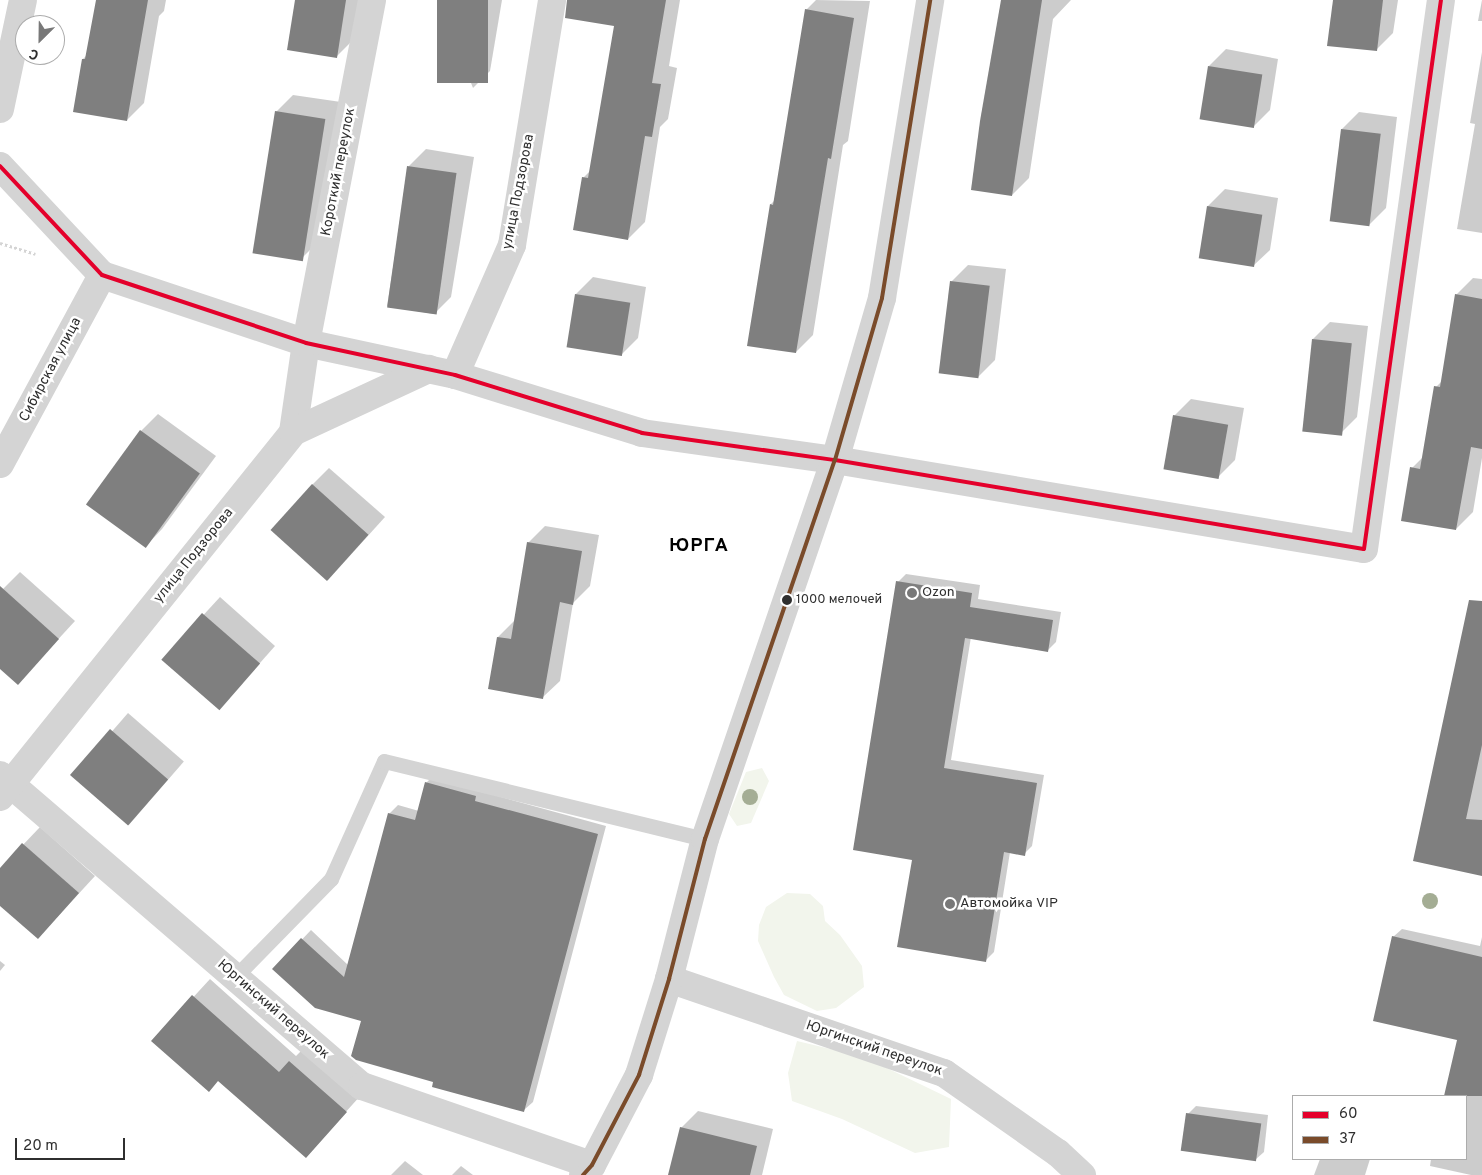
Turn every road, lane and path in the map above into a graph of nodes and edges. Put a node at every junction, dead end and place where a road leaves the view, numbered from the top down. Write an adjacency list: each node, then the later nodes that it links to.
1 (23, 0): 6 (street)
2 (372, 0): 9 (street, Короткий переулок)
3 (552, 0): 11 (street, улица Подзорова)
4 (930, 0): 13 (street)
5 (1441, 0): 13 (street)
6 (0, 110)
7 (0, 166): 8 (street)
8 (102, 275): 9 (street); 14 (street, Сибирская улица)
9 (306, 344): 10 (street); 12 (street, Короткий переулок)
10 (429, 369): 11 (street); 12 (street, улица Подзорова)
11 (455, 375): 13 (street)
12 (293, 432): 15 (street, улица Подзорова)
13 (835, 460): 16 (street)
14 (0, 464)
15 (4, 786): 17 (street, Юргинский переулок)
16 (705, 839): 17 (lane); 18 (street)
17 (235, 977): 19 (street, Юргинский переулок)
18 (669, 979): 19 (street); 20 (street, Юргинский переулок)
19 (588, 1170)
20 (1082, 1175)

